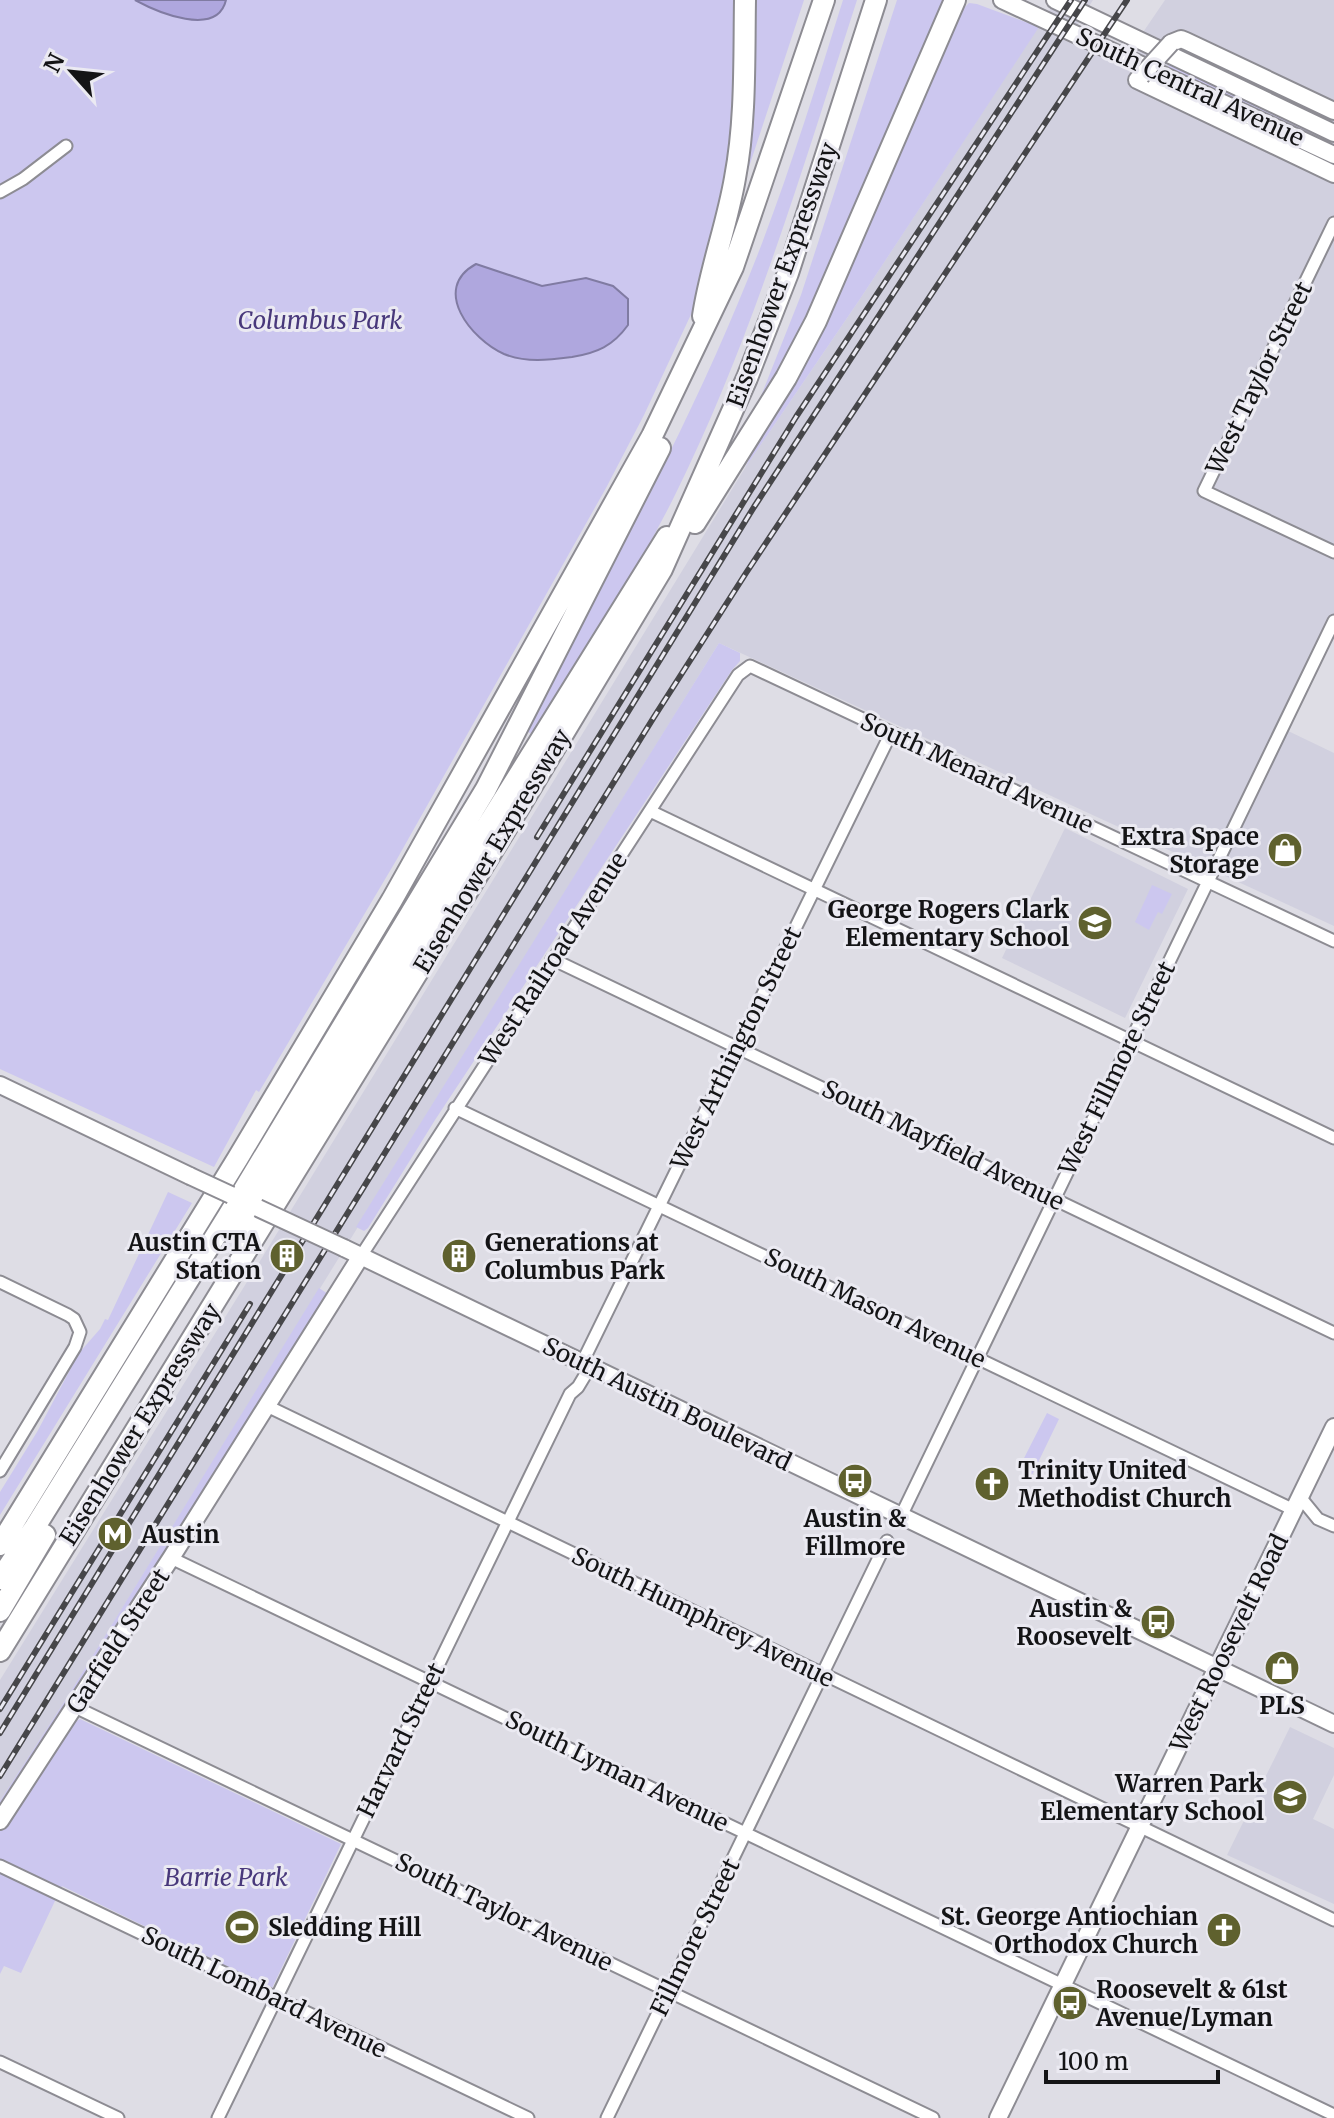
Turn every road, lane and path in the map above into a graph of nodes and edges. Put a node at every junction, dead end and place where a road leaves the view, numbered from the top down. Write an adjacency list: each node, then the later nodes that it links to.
1 (745, 0): 15 (highway)
2 (824, 0): 14 (highway, Eisenhower Expressway)
3 (955, 0): 18 (highway)
4 (1002, 0): 10 (street, South Central Avenue)
5 (1055, 0): 8 (street, South Central Avenue)
6 (874, 9): 16 (highway, Eisenhower Expressway)
7 (1334, 111): 11 (street, bridge)
8 (1334, 133)
9 (66, 146): 12 (street)
10 (1334, 155)
11 (1334, 174)
12 (0, 192)
13 (1334, 223): 17 (street, West Taylor Street)
14 (733, 267): 15 (highway, Eisenhower Expressway); 33 (highway)
15 (701, 335): 48 (highway, Eisenhower Expressway)
16 (696, 497): 18 (highway, Eisenhower Expressway); 33 (highway)
17 (1334, 552)
18 (662, 569): 52 (highway, Eisenhower Expressway)
19 (1334, 621): 23 (street, West Fillmore Street)
20 (750, 666): 21 (street, South Menard Avenue); 22 (street, West Railroad Avenue)
21 (891, 733): 23 (street, South Menard Avenue); 24 (street, West Arthington Street)
22 (650, 811): 24 (street); 26 (street, West Railroad Avenue)
23 (1207, 882): 25 (street, South Menard Avenue); 27 (street, West Fillmore Street)
24 (814, 889): 27 (street); 28 (street, West Arthington Street)
25 (1334, 941)
26 (552, 959): 28 (street, South Mayfield Avenue); 30 (street, West Railroad Avenue)
27 (1131, 1040): 31 (street); 32 (street, West Fillmore Street)
28 (737, 1047): 32 (street, South Mayfield Avenue); 34 (street, West Arthington Street)
29 (0, 1085): 33 (street, South Austin Boulevard, bridge)
30 (455, 1108): 34 (street, South Mason Avenue); 35 (street, West Railroad Avenue)
31 (1334, 1138)
32 (1054, 1198): 37 (street, South Mayfield Avenue); 38 (street, West Fillmore Street)
33 (245, 1201): 35 (street, South Austin Boulevard, bridge); 50 (highway); 51 (highway)
34 (659, 1205): 38 (street, South Mason Avenue); 39 (street, West Arthington Street)
35 (361, 1256): 39 (street, South Austin Boulevard); 40 (street, Garfield Street)
36 (0, 1282): 42 (street)
37 (1334, 1333)
38 (977, 1357): 43 (street, South Mason Avenue); 44 (street, West Fillmore Street)
39 (586, 1365): 44 (street, South Austin Boulevard); 45 (street, Harvard Street)
40 (267, 1406): 45 (street, South Humphrey Avenue); 49 (street, Garfield Street)
41 (1334, 1427): 43 (street, West Roosevelt Road)
42 (0, 1471)
43 (1297, 1504): 46 (street, South Mason Avenue); 53 (street, West Roosevelt Road)
44 (901, 1516): 53 (street, South Austin Boulevard)
45 (508, 1522): 54 (street, South Humphrey Avenue); 55 (street, Harvard Street)
46 (1334, 1526)
47 (887, 1541): 54 (street, Fillmore Street)
48 (0, 1545)
49 (171, 1558): 55 (street, South Lyman Avenue); 56 (street, Garfield Street)
50 (0, 1579)
51 (0, 1611)
52 (0, 1651)
53 (1217, 1667): 57 (street, South Austin Boulevard); 59 (street, West Roosevelt Road)
54 (823, 1674): 59 (street, South Humphrey Avenue); 60 (street, Fillmore Street)
55 (430, 1681): 60 (street, South Lyman Avenue); 61 (street, Harvard Street)
56 (75, 1707): 58 (street, Garfield Street); 61 (street, South Taylor Avenue)
57 (1334, 1724)
58 (0, 1821)
59 (1140, 1826): 63 (street, South Humphrey Avenue); 64 (street, West Roosevelt Road)
60 (746, 1832): 64 (street, South Lyman Avenue); 65 (street, Fillmore Street)
61 (353, 1840): 65 (street, South Taylor Avenue); 66 (street, Harvard Street)
62 (0, 1866): 66 (street, South Lombard Avenue)
63 (1334, 1920)
64 (1063, 1984): 68 (street, South Lyman Avenue); 74 (street, West Roosevelt Road)
65 (669, 1991): 72 (street, Fillmore Street); 73 (street, South Taylor Avenue)
66 (278, 1998): 70 (street, Harvard Street); 71 (street, South Lombard Avenue)
67 (0, 2062): 69 (street)
68 (1334, 2115)
69 (118, 2118)
70 (218, 2118)
71 (528, 2118)
72 (607, 2118)
73 (933, 2118)
74 (998, 2118)

